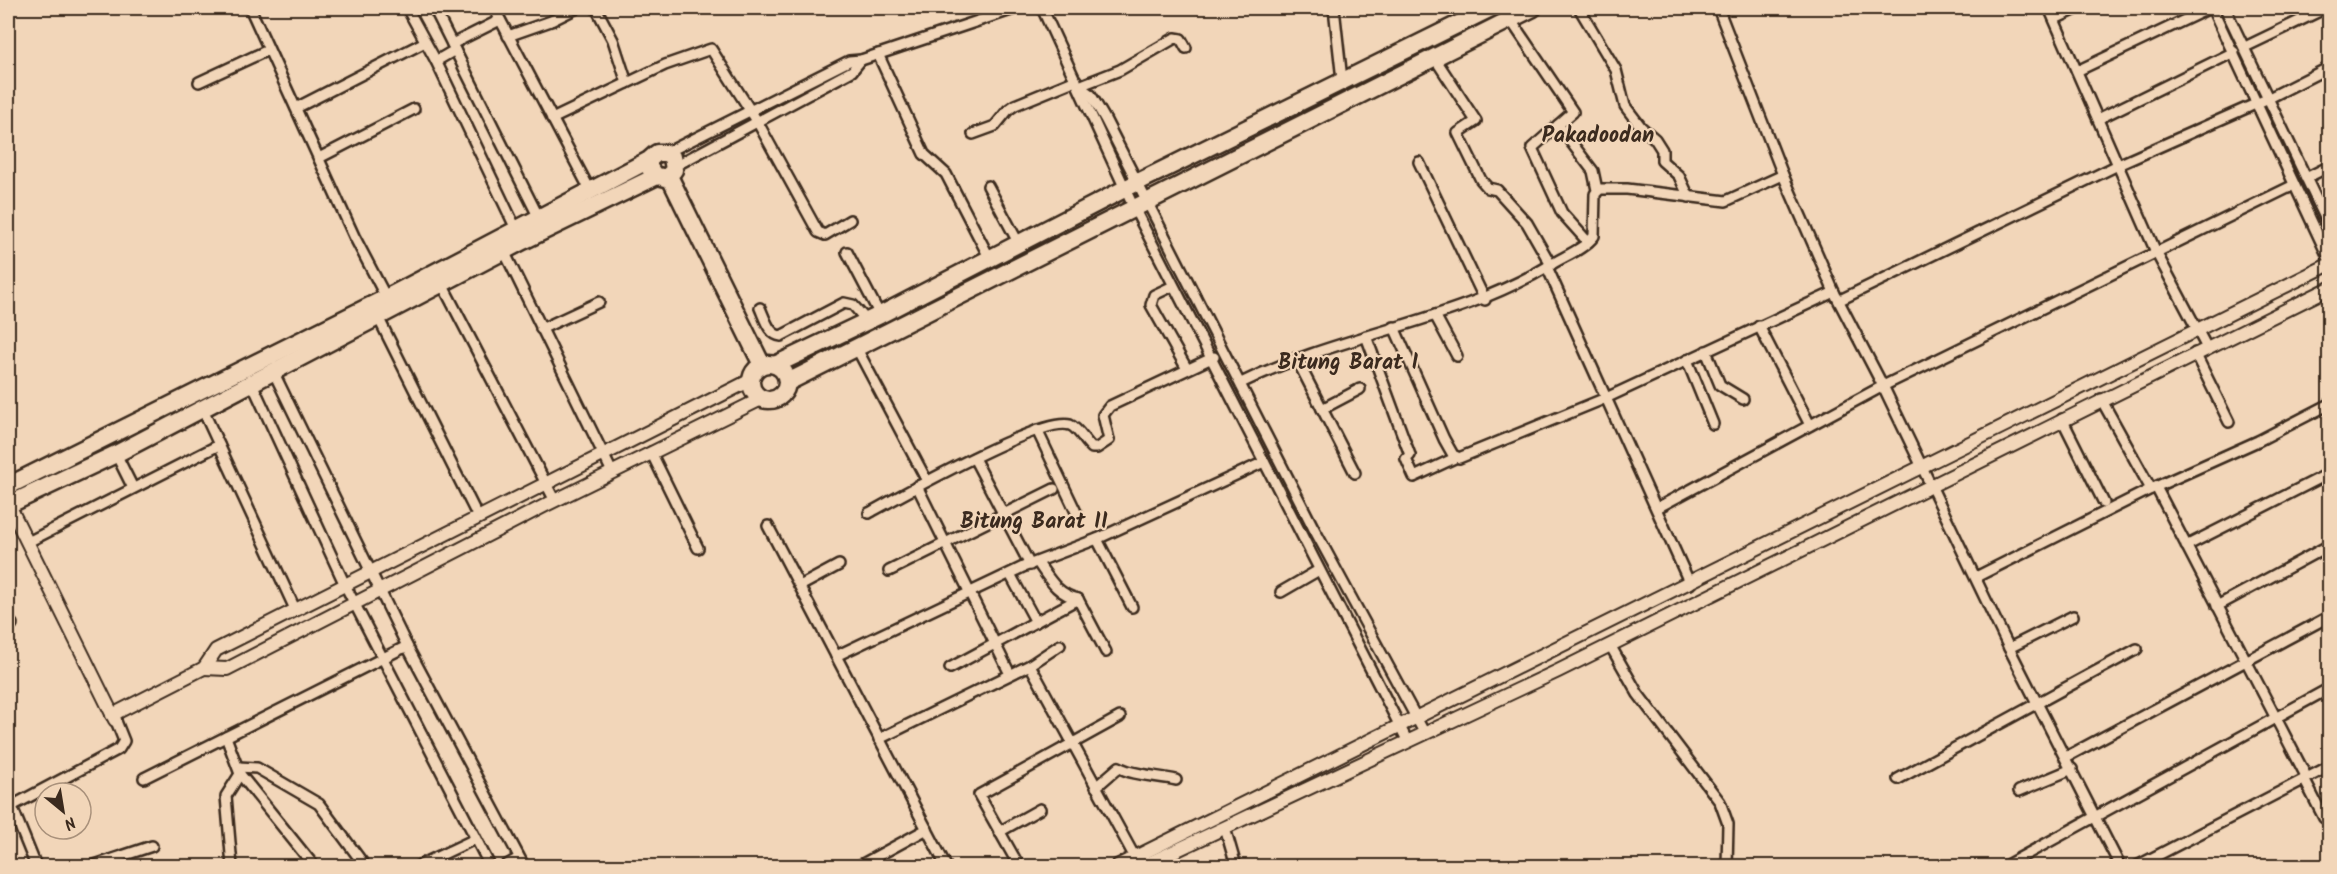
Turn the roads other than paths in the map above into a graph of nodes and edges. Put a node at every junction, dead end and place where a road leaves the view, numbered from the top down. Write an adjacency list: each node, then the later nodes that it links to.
1 (250, 8): 27 (street)
2 (407, 8): 23 (street)
3 (434, 8): 24 (street)
4 (494, 8): 21 (street)
5 (577, 8): 22 (street)
6 (596, 8): 37 (street)
7 (1017, 8): 29 (street)
8 (1042, 8): 38 (street)
9 (1334, 8): 35 (street)
10 (1491, 8): 35 (highway)
11 (1533, 8): 19 (highway)
12 (1579, 8): 63 (street)
13 (1718, 8): 56 (street)
14 (2049, 8): 20 (street)
15 (2079, 8): 20 (street)
16 (2211, 8): 28 (street); 34 (street)
17 (2225, 8): 25 (street)
18 (2326, 8): 25 (street)
19 (1510, 19): 30 (highway); 47 (street)
20 (2055, 19): 34 (street)
21 (500, 20): 22 (street); 24 (street)
22 (508, 36): 44 (street)
23 (425, 42): 32 (street); 41 (street)
24 (453, 47): 32 (street); 66 (street)
25 (2245, 47): 39 (street)
26 (1186, 48): 38 (street)
27 (268, 50): 36 (street); 41 (street)
28 (2234, 52): 40 (street); 45 (street)
29 (879, 54): 31 (street); 74 (street)
30 (1434, 57): 64 (highway); 76 (street)
31 (861, 60): 43 (street); 46 (street)
32 (436, 61): 68 (street)
33 (2330, 67): 39 (street)
34 (2077, 71): 45 (street)
35 (1342, 80): 58 (highway)
36 (199, 82)
37 (627, 83): 43 (street); 44 (street)
38 (1078, 84): 48 (street); 49 (street); 50 (street)
39 (2270, 98): 40 (street); 57 (street)
40 (2257, 104): 53 (street); 59 (street)
41 (297, 108): 51 (street)
42 (414, 109): 51 (street)
43 (750, 111): 46 (street); 55 (street)
44 (552, 119): 61 (street)
45 (2098, 119): 53 (street)
46 (757, 121): 55 (street); 65 (street)
47 (1558, 125): 62 (street); 69 (street)
48 (973, 134)
49 (1115, 139): 50 (street); 58 (street)
50 (1104, 144): 58 (street)
51 (319, 158): 85 (street)
52 (1419, 162): 83 (street)
53 (2118, 165): 73 (street); 82 (street)
54 (2330, 166): 57 (street)
55 (667, 168): 61 (highway); 66 (highway); 103 (highway)
56 (1783, 175): 63 (street); 82 (street)
57 (2306, 178): 67 (street)
58 (1131, 185): 64 (street); 64 (street); 70 (highway)
59 (2294, 185): 73 (street); 75 (street)
60 (988, 186): 70 (street)
61 (590, 190): 66 (highway)
62 (1597, 190): 63 (street); 69 (street)
63 (1689, 197)
64 (1140, 203): 79 (highway); 80 (street); 97 (street)
65 (850, 220)
66 (542, 224): 68 (highway)
67 (2330, 228)
68 (520, 235): 71 (highway); 85 (highway)
69 (1588, 242): 76 (street)
70 (1019, 244): 74 (highway)
71 (504, 251): 78 (highway); 91 (street)
72 (847, 252): 88 (street)
73 (2156, 252): 92 (street); 111 (street)
74 (990, 259): 77 (highway)
75 (2330, 262): 92 (street)
76 (1549, 266): 83 (street); 113 (street)
77 (971, 269): 79 (highway); 88 (highway)
78 (442, 284): 85 (highway); 138 (street)
79 (981, 285): 94 (highway)
80 (1173, 286): 100 (street); 105 (street)
81 (2330, 288): 96 (street)
82 (1837, 296): 90 (street); 111 (street)
83 (1485, 300): 87 (street)
84 (599, 302): 91 (street)
85 (381, 307): 99 (highway); 106 (highway); 152 (street)
86 (760, 308): 88 (street)
87 (1436, 315): 89 (street); 98 (street)
88 (873, 318): 103 (highway)
89 (1394, 327): 93 (street); 131 (street)
90 (1759, 327): 95 (street); 124 (street)
91 (541, 329): 128 (street)
92 (2197, 331): 96 (street); 117 (street)
93 (1366, 336): 101 (street); 131 (street)
94 (856, 347): 109 (highway); 137 (street)
95 (1706, 351): 102 (street); 115 (street)
96 (2201, 351): 116 (street); 122 (street)
97 (1225, 352): 100 (street); 110 (street)
98 (1457, 356)
99 (264, 357): 104 (highway); 106 (street)
100 (1211, 358): 105 (street); 132 (street)
101 (1296, 358): 110 (street); 120 (street)
102 (1687, 360): 113 (street); 123 (street)
103 (768, 365): 107 (highway); 109 (highway)
104 (244, 368): 108 (street); 140 (highway)
105 (1187, 369): 125 (street)
106 (274, 372): 108 (highway); 164 (street)
107 (751, 380): 114 (highway); 128 (street)
108 (252, 382): 119 (highway); 170 (street)
109 (788, 382): 114 (highway)
110 (1241, 383): 154 (street)
111 (1883, 386): 124 (street); 133 (street)
112 (1359, 389): 120 (street)
113 (1606, 398): 131 (street); 148 (street)
114 (761, 399): 127 (street)
115 (1743, 399)
116 (2101, 399): 121 (street); 143 (street)
117 (2049, 404): 121 (street); 133 (street)
118 (2330, 404): 143 (street)
119 (202, 408): 126 (street); 129 (highway)
120 (1322, 408): 135 (street)
121 (2059, 420): 139 (street); 146 (street)
122 (2229, 422)
123 (1713, 424)
124 (1810, 425): 148 (street)
125 (1037, 430): 130 (street); 151 (street)
126 (219, 445): 142 (street); 179 (street)
127 (651, 452): 134 (street); 161 (street)
128 (603, 453): 134 (street); 138 (street)
129 (116, 454): 142 (street); 147 (highway)
130 (974, 458): 137 (street); 150 (street)
131 (1457, 458)
132 (1264, 462): 155 (street); 156 (street)
133 (1922, 467): 139 (street); 169 (street)
134 (612, 472): 145 (street)
135 (1355, 472)
136 (2330, 473): 160 (street)
137 (927, 481): 141 (street)
138 (544, 483): 145 (street); 152 (street)
139 (1930, 484): 168 (street); 187 (street)
140 (8, 486)
141 (917, 486): 149 (street); 158 (street)
142 (133, 488): 157 (street)
143 (2153, 488): 160 (street); 168 (street)
144 (1054, 489): 150 (street)
145 (555, 501): 172 (street)
146 (2104, 502)
147 (8, 504): 157 (street)
148 (1657, 508): 169 (street)
149 (869, 513)
150 (1004, 514): 158 (street); 162 (street)
151 (1077, 514)
152 (478, 517): 164 (street)
153 (768, 526): 171 (street)
154 (1313, 527): 155 (street); 182 (street)
155 (1300, 534): 165 (street)
156 (1097, 539): 162 (street); 178 (street)
157 (28, 542): 203 (street)
158 (946, 542): 166 (street); 174 (street)
159 (2330, 545): 177 (street)
160 (2186, 546): 177 (street)
161 (698, 548)
162 (1034, 564): 167 (street); 175 (street)
163 (839, 565): 171 (street)
164 (371, 570): 170 (street); 172 (street)
165 (1319, 570): 173 (street); 184 (street)
166 (889, 571)
167 (1010, 574): 174 (street); 183 (street)
168 (1976, 577): 189 (street)
169 (1690, 584): 204 (street)
170 (345, 585): 176 (street); 179 (street)
171 (800, 586): 192 (street)
172 (381, 590): 176 (street); 188 (street)
173 (1281, 592)
174 (972, 593): 185 (street); 192 (street)
175 (1078, 599): 183 (street); 191 (street)
176 (355, 604): 193 (street); 196 (street)
177 (2217, 606): 194 (street)
178 (1132, 607)
179 (295, 609): 196 (street)
180 (2073, 616): 189 (street)
181 (2330, 616): 194 (street)
182 (1362, 619): 184 (street); 204 (street)
183 (1036, 622): 185 (street)
184 (1348, 626): 205 (street)
185 (995, 643): 197 (street); 198 (street)
186 (1060, 645): 195 (street)
187 (1610, 645): 206 (street); 245 (street)
188 (407, 646): 193 (street); 230 (street)
189 (2009, 648): 200 (street)
190 (2137, 649): 200 (street)
191 (1106, 652)
192 (836, 656): 208 (street)
193 (383, 658): 207 (street); 228 (street)
194 (2247, 661): 202 (street); 211 (street)
195 (1030, 665): 208 (street); 210 (street)
196 (204, 668): 203 (street)
197 (950, 668)
198 (1008, 670)
199 (2330, 688): 202 (street)
200 (2037, 702): 211 (street); 217 (street)
201 (1120, 717): 210 (street)
202 (2275, 717): 216 (street); 223 (street)
203 (114, 718): 221 (street)
204 (1417, 718): 205 (street); 206 (street)
205 (1400, 727): 209 (street); 231 (street)
206 (1425, 734): 209 (street)
207 (226, 737): 214 (street); 215 (street)
208 (879, 739): 226 (street)
209 (1408, 742): 225 (street)
210 (1073, 744): 219 (street); 227 (street)
211 (2066, 757): 213 (street)
212 (2330, 766): 216 (street)
213 (2072, 769): 220 (street); 223 (street)
214 (239, 771): 234 (street); 235 (street); 236 (street)
215 (144, 778)
216 (2306, 778): 224 (street); 248 (street)
217 (1898, 779)
218 (1176, 780): 219 (street)
219 (1096, 787): 231 (street)
220 (2019, 791)
221 (9, 804): 233 (street)
222 (1040, 809): 227 (street)
223 (2096, 814): 246 (street); 247 (street)
224 (2324, 818)
225 (1225, 828): 231 (street); 244 (street)
226 (927, 829): 240 (street); 241 (street)
227 (999, 832): 242 (street)
228 (475, 839): 237 (street); 238 (street)
229 (152, 846): 232 (street)
230 (521, 862): 239 (street)
231 (1139, 864): 243 (street)
232 (101, 865)
233 (36, 867)
234 (232, 867)
235 (314, 867)
236 (365, 867)
237 (417, 867)
238 (490, 867)
239 (505, 867)
240 (860, 867)
241 (946, 867)
242 (1019, 867)
243 (1117, 867)
244 (1236, 867)
245 (1727, 867)
246 (2005, 867)
247 (2120, 867)
248 (2137, 867)

